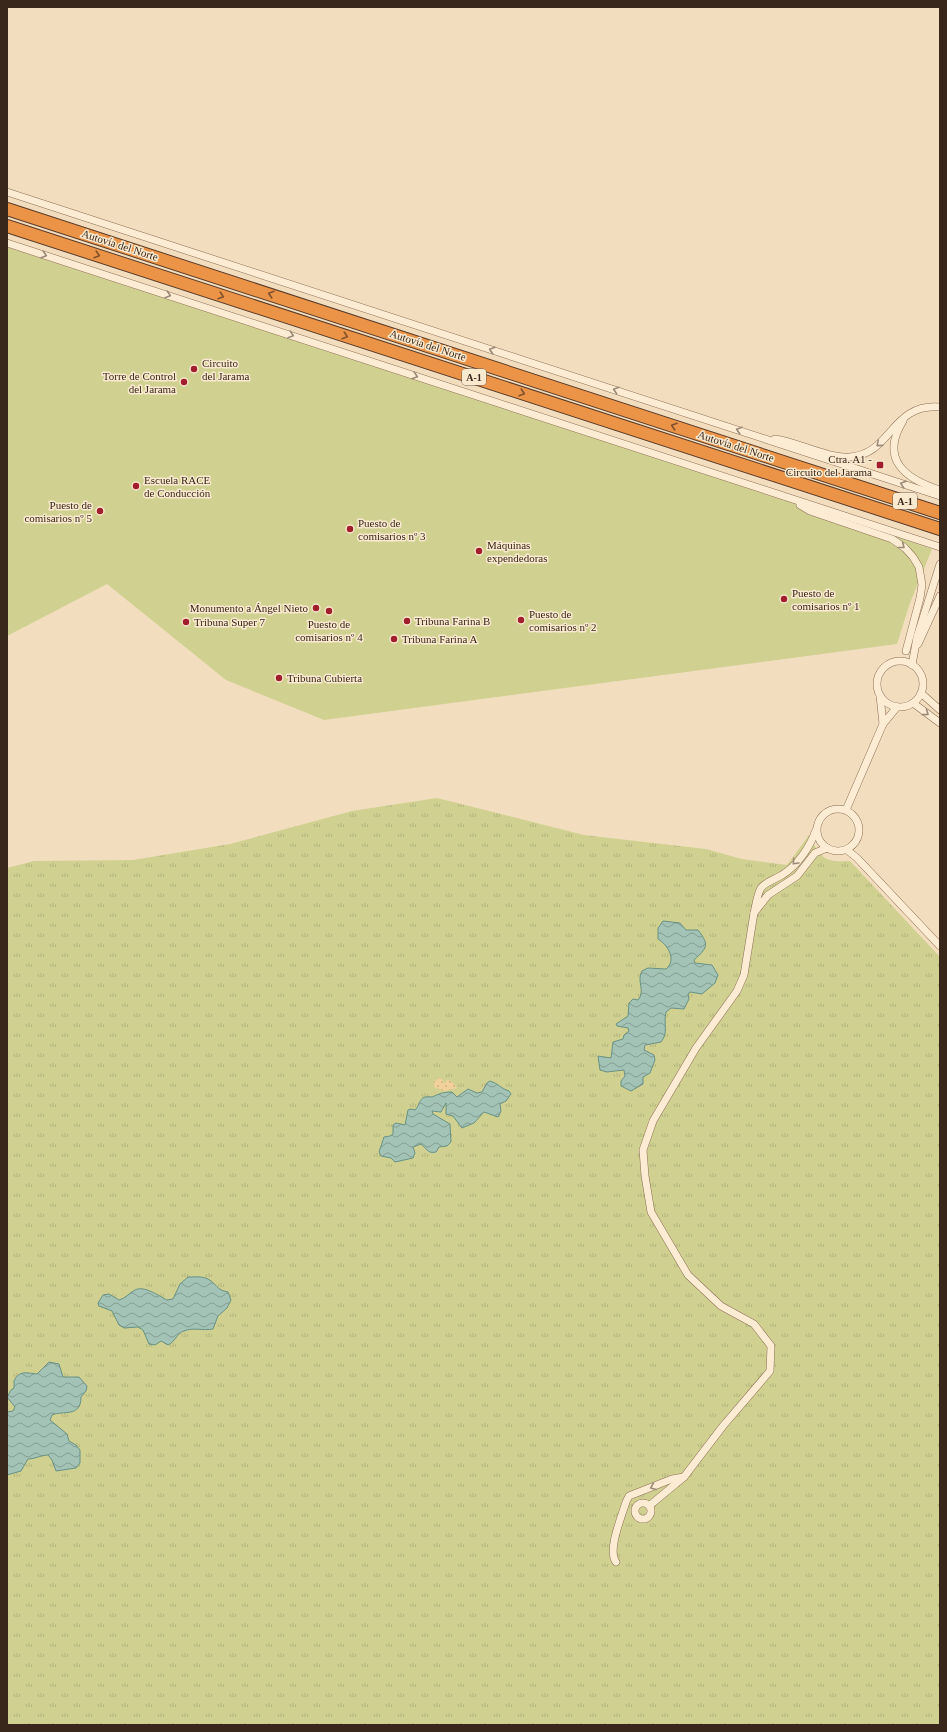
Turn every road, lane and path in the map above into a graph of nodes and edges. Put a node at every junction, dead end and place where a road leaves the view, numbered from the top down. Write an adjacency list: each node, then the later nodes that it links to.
1 (7, 192): 7 (street, one-way to 1)
2 (7, 209): 11 (highway, Autovía del Norte / A-1, one-way to 2)
3 (7, 226): 12 (highway, Autovía del Norte / A-1, one-way to 12)
4 (7, 243): 10 (street, one-way to 10)
5 (940, 407): 6 (street)
6 (906, 416): 7 (street, one-way to 7); 8 (street)
7 (756, 436): 9 (street, one-way to 7)
8 (940, 490)
9 (940, 496)
10 (789, 498): 13 (street); 17 (street, one-way to 17)
11 (940, 513)
12 (940, 529)
13 (940, 547)
14 (940, 564): 16 (street)
15 (940, 596): 18 (street)
16 (917, 637): 17 (street); 18 (street)
17 (906, 651): 19 (street)
18 (915, 652): 20 (street)
19 (898, 662): 20 (street); 22 (street)
20 (912, 665): 21 (street)
21 (921, 693): 23 (street); 25 (street)
22 (879, 694): 24 (street); 27 (street)
23 (913, 703): 24 (street); 26 (street, one-way to 26)
24 (898, 707): 27 (street)
25 (940, 710)
26 (940, 723)
27 (883, 724): 28 (street)
28 (846, 810): 29 (street); 31 (street)
29 (816, 830): 30 (street); 32 (street, one-way to 32)
30 (827, 848): 31 (street); 33 (street)
31 (847, 850): 35 (street)
32 (766, 885): 33 (street); 34 (street)
33 (768, 895): 34 (street)
34 (754, 913): 36 (street)
35 (940, 946)
36 (684, 1477): 37 (street, one-way to 37); 38 (street)
37 (626, 1502): 39 (street); 40 (street)
38 (649, 1506): 39 (street); 39 (street)
39 (636, 1507)
40 (616, 1562)

